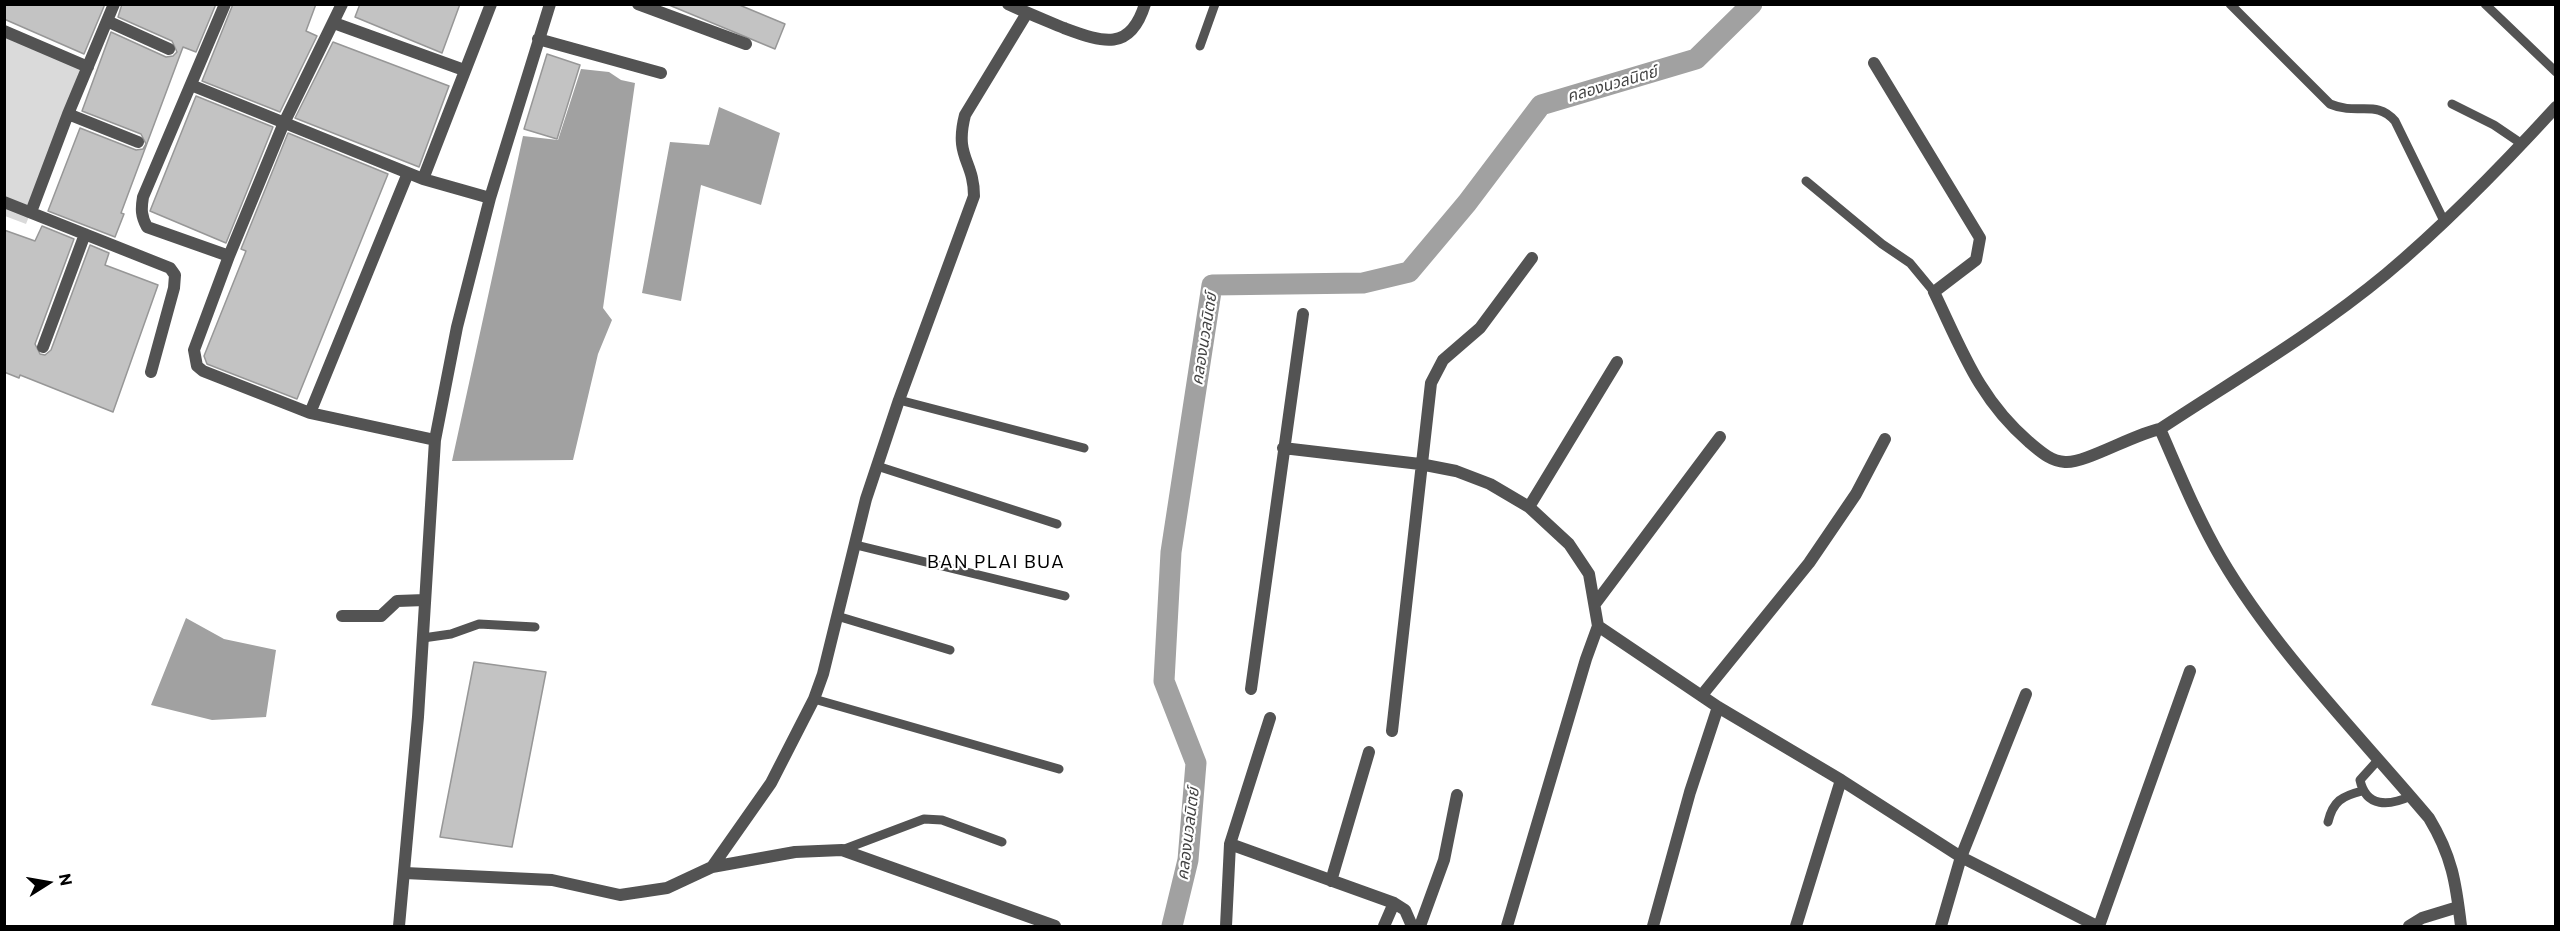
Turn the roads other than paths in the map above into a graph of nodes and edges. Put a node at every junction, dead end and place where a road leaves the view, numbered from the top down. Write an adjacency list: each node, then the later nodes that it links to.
1 (114, 4): 13 (street)
2 (225, 4): 25 (street)
3 (342, 4): 14 (street)
4 (491, 4): 22 (street)
5 (550, 4): 16 (street)
6 (638, 4): 17 (street)
7 (1008, 4): 12 (street)
8 (1145, 4): 12 (street)
9 (1215, 4): 18 (lane)
10 (2230, 4): 38 (lane)
11 (2486, 4): 23 (lane)
12 (1027, 13): 47 (street)
13 (107, 21): 19 (street); 21 (street)
14 (334, 23): 22 (street); 29 (street)
15 (4, 32): 21 (street)
16 (538, 39): 24 (street); 35 (street)
17 (746, 44)
18 (1200, 46)
19 (169, 50)
20 (1874, 63): 42 (street)
21 (88, 67): 28 (street)
22 (464, 70): 33 (street)
23 (2556, 72)
24 (661, 73)
25 (191, 85): 29 (street); 40 (street)
26 (2452, 104): 31 (lane)
27 (2556, 107): 31 (street)
28 (68, 114): 30 (street); 37 (street)
29 (283, 125): 32 (street); 40 (street)
30 (138, 142)
31 (2522, 144): 38 (street)
32 (408, 173): 33 (street); 48 (street)
33 (423, 179): 35 (street)
34 (1806, 181): 42 (lane)
35 (490, 198): 52 (street)
36 (4, 202): 37 (street)
37 (31, 212): 39 (street)
38 (2444, 221): 49 (street)
39 (85, 234): 44 (street); 46 (street)
40 (229, 255): 48 (street)
41 (1532, 258): 55 (street)
42 (1934, 292): 49 (street)
43 (1303, 314): 54 (street)
44 (43, 347)
45 (1617, 362): 57 (street)
46 (151, 372)
47 (899, 400): 53 (lane); 56 (street)
48 (310, 413): 52 (street)
49 (2160, 429): 78 (street)
50 (1720, 437): 62 (street)
51 (1885, 439): 72 (street)
52 (435, 440): 61 (street)
53 (1084, 448)
54 (1283, 448): 55 (street); 70 (street)
55 (1420, 464): 57 (street); 76 (street)
56 (877, 465): 58 (lane); 59 (street)
57 (1529, 507): 62 (street)
58 (1057, 524)
59 (856, 545): 60 (lane); 64 (street)
60 (1065, 596)
61 (425, 600): 63 (street); 67 (street)
62 (1595, 604): 65 (street)
63 (342, 616)
64 (837, 616): 68 (lane); 73 (street)
65 (1598, 626): 72 (street); 100 (street)
66 (535, 627): 67 (lane)
67 (423, 638): 90 (street)
68 (950, 650)
69 (2190, 671): 104 (street)
70 (1251, 689)
71 (2026, 694): 88 (street)
72 (1702, 695): 74 (street)
73 (814, 699): 79 (lane); 89 (street)
74 (1718, 707): 80 (street); 101 (street)
75 (1270, 718): 86 (street)
76 (1392, 731)
77 (1369, 752): 91 (street)
78 (2379, 759): 81 (lane); 83 (street)
79 (1059, 770)
80 (1841, 780): 88 (street); 102 (street)
81 (2362, 791): 83 (lane); 84 (lane)
82 (1457, 795): 99 (street)
83 (2411, 796): 93 (street)
84 (2328, 822)
85 (1002, 842): 87 (lane)
86 (1230, 844): 91 (street); 96 (street)
87 (842, 850): 89 (street); 94 (street)
88 (1961, 857): 103 (street); 104 (street)
89 (712, 867): 90 (street)
90 (405, 873): 95 (street)
91 (1331, 880): 92 (street)
92 (1394, 903): 97 (street); 98 (street)
93 (2458, 907): 105 (street); 106 (street)
94 (1055, 926)
95 (399, 927)
96 (1226, 927)
97 (1384, 927)
98 (1412, 927)
99 (1420, 927)
100 (1507, 927)
101 (1653, 927)
102 (1796, 927)
103 (1941, 927)
104 (2098, 927)
105 (2409, 927)
106 (2461, 927)

